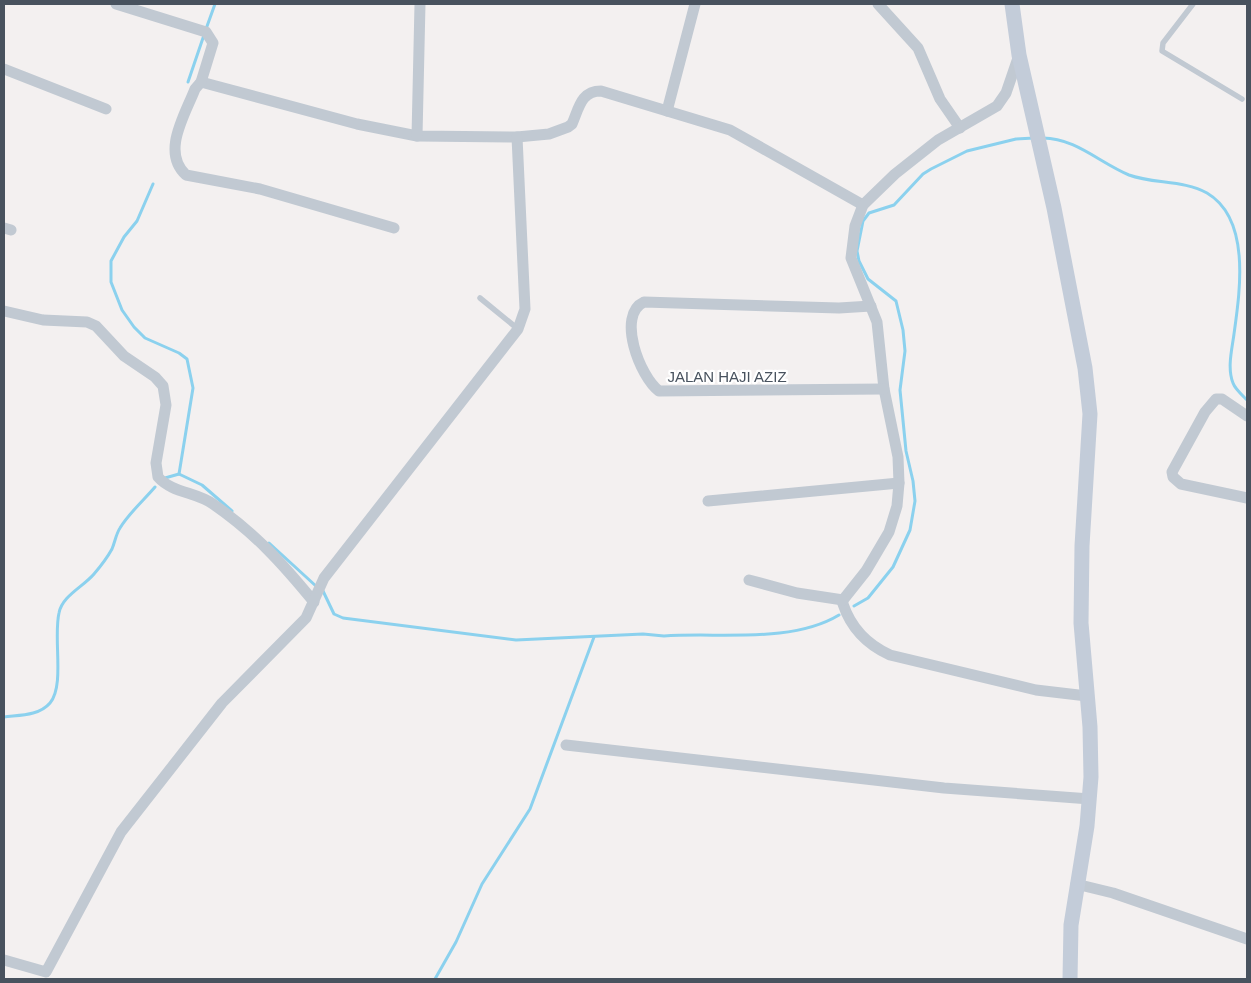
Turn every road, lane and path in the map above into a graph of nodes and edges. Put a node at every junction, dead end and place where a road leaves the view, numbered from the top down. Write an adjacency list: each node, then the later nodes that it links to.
1 (116, 4): 9 (street)
2 (420, 4): 14 (street)
3 (695, 4): 12 (street)
4 (878, 4): 13 (street)
5 (1012, 4): 7 (street)
6 (1193, 4): 10 (lane)
7 (1019, 55): 13 (street); 30 (street)
8 (4, 69): 11 (street)
9 (200, 82): 14 (street); 17 (street)
10 (1242, 99)
11 (106, 109)
12 (667, 111): 15 (street); 16 (street)
13 (960, 128): 16 (street)
14 (417, 136): 15 (street)
15 (517, 138): 21 (street)
16 (864, 205): 19 (street)
17 (394, 228)
18 (480, 298): 21 (lane)
19 (871, 306): 22 (street); 22 (street, JALAN HAJI AZIZ)
20 (4, 311): 28 (street)
21 (518, 329): 28 (street)
22 (884, 389): 24 (street)
23 (1247, 416): 25 (street)
24 (899, 483): 26 (street); 29 (street)
25 (1247, 498)
26 (708, 501)
27 (749, 580): 29 (street)
28 (316, 597): 35 (street)
29 (843, 600): 30 (street)
30 (1087, 696): 32 (street)
31 (566, 744): 32 (street)
32 (1090, 798): 33 (street)
33 (1076, 884): 34 (street); 36 (street)
34 (1247, 939)
35 (4, 960)
36 (1070, 979)

